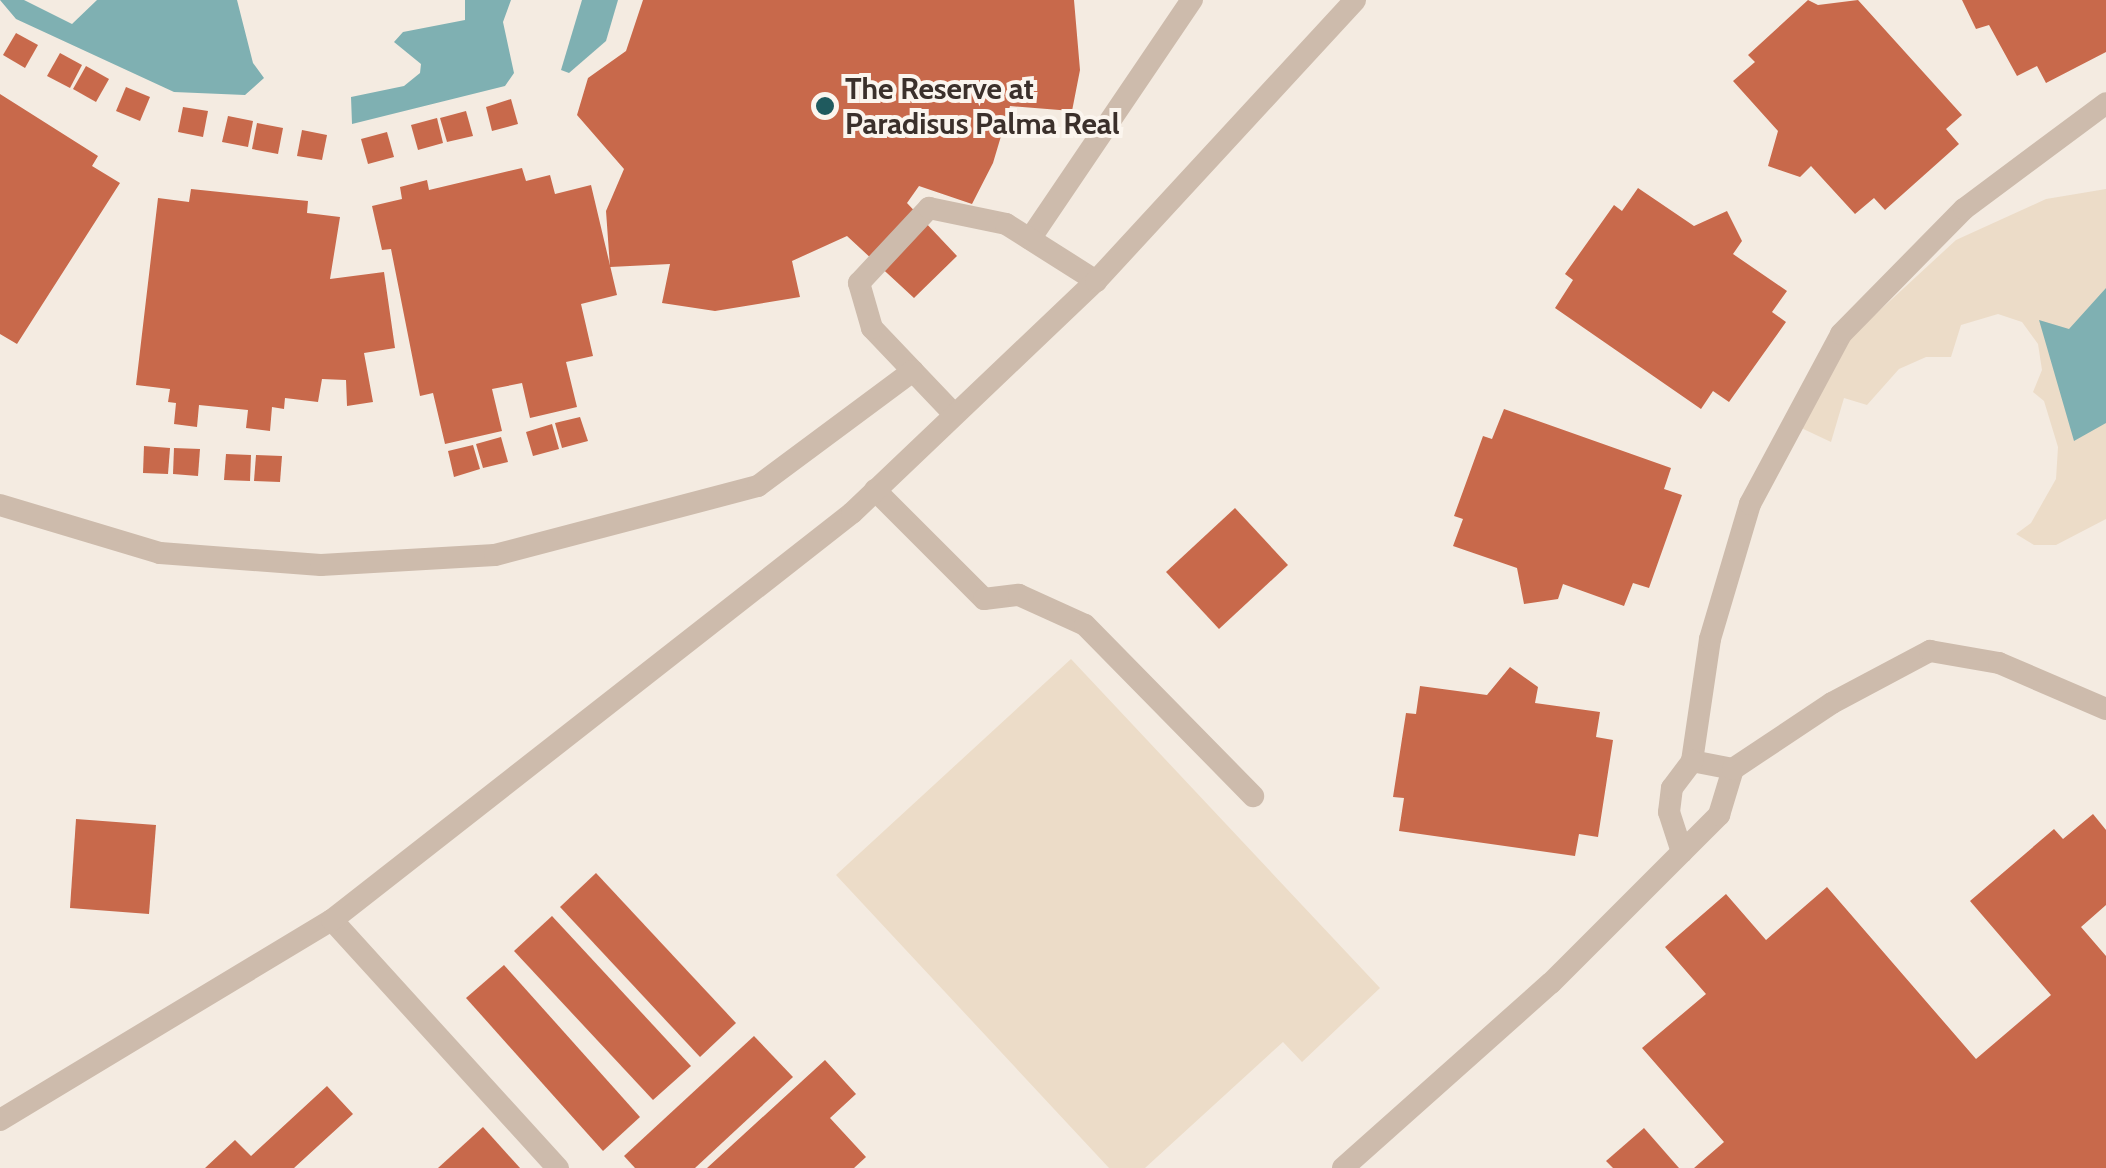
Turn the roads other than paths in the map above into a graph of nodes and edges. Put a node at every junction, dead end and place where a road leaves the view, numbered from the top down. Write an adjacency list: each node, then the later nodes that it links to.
1 (1192, 0): 4 (lane)
2 (1344, 2): 5 (lane)
3 (2106, 102): 11 (lane)
4 (1030, 239): 5 (lane); 6 (lane)
5 (1096, 281): 7 (lane)
6 (913, 371): 7 (lane); 9 (lane)
7 (952, 412): 8 (lane)
8 (875, 490): 13 (lane); 15 (lane)
9 (0, 504)
10 (2106, 709): 12 (lane)
11 (1692, 762): 12 (lane); 14 (lane)
12 (1733, 770): 14 (lane)
13 (1253, 796)
14 (1682, 852): 18 (lane)
15 (332, 920): 16 (lane); 17 (lane)
16 (0, 1120)
17 (558, 1168)
18 (1343, 1168)

